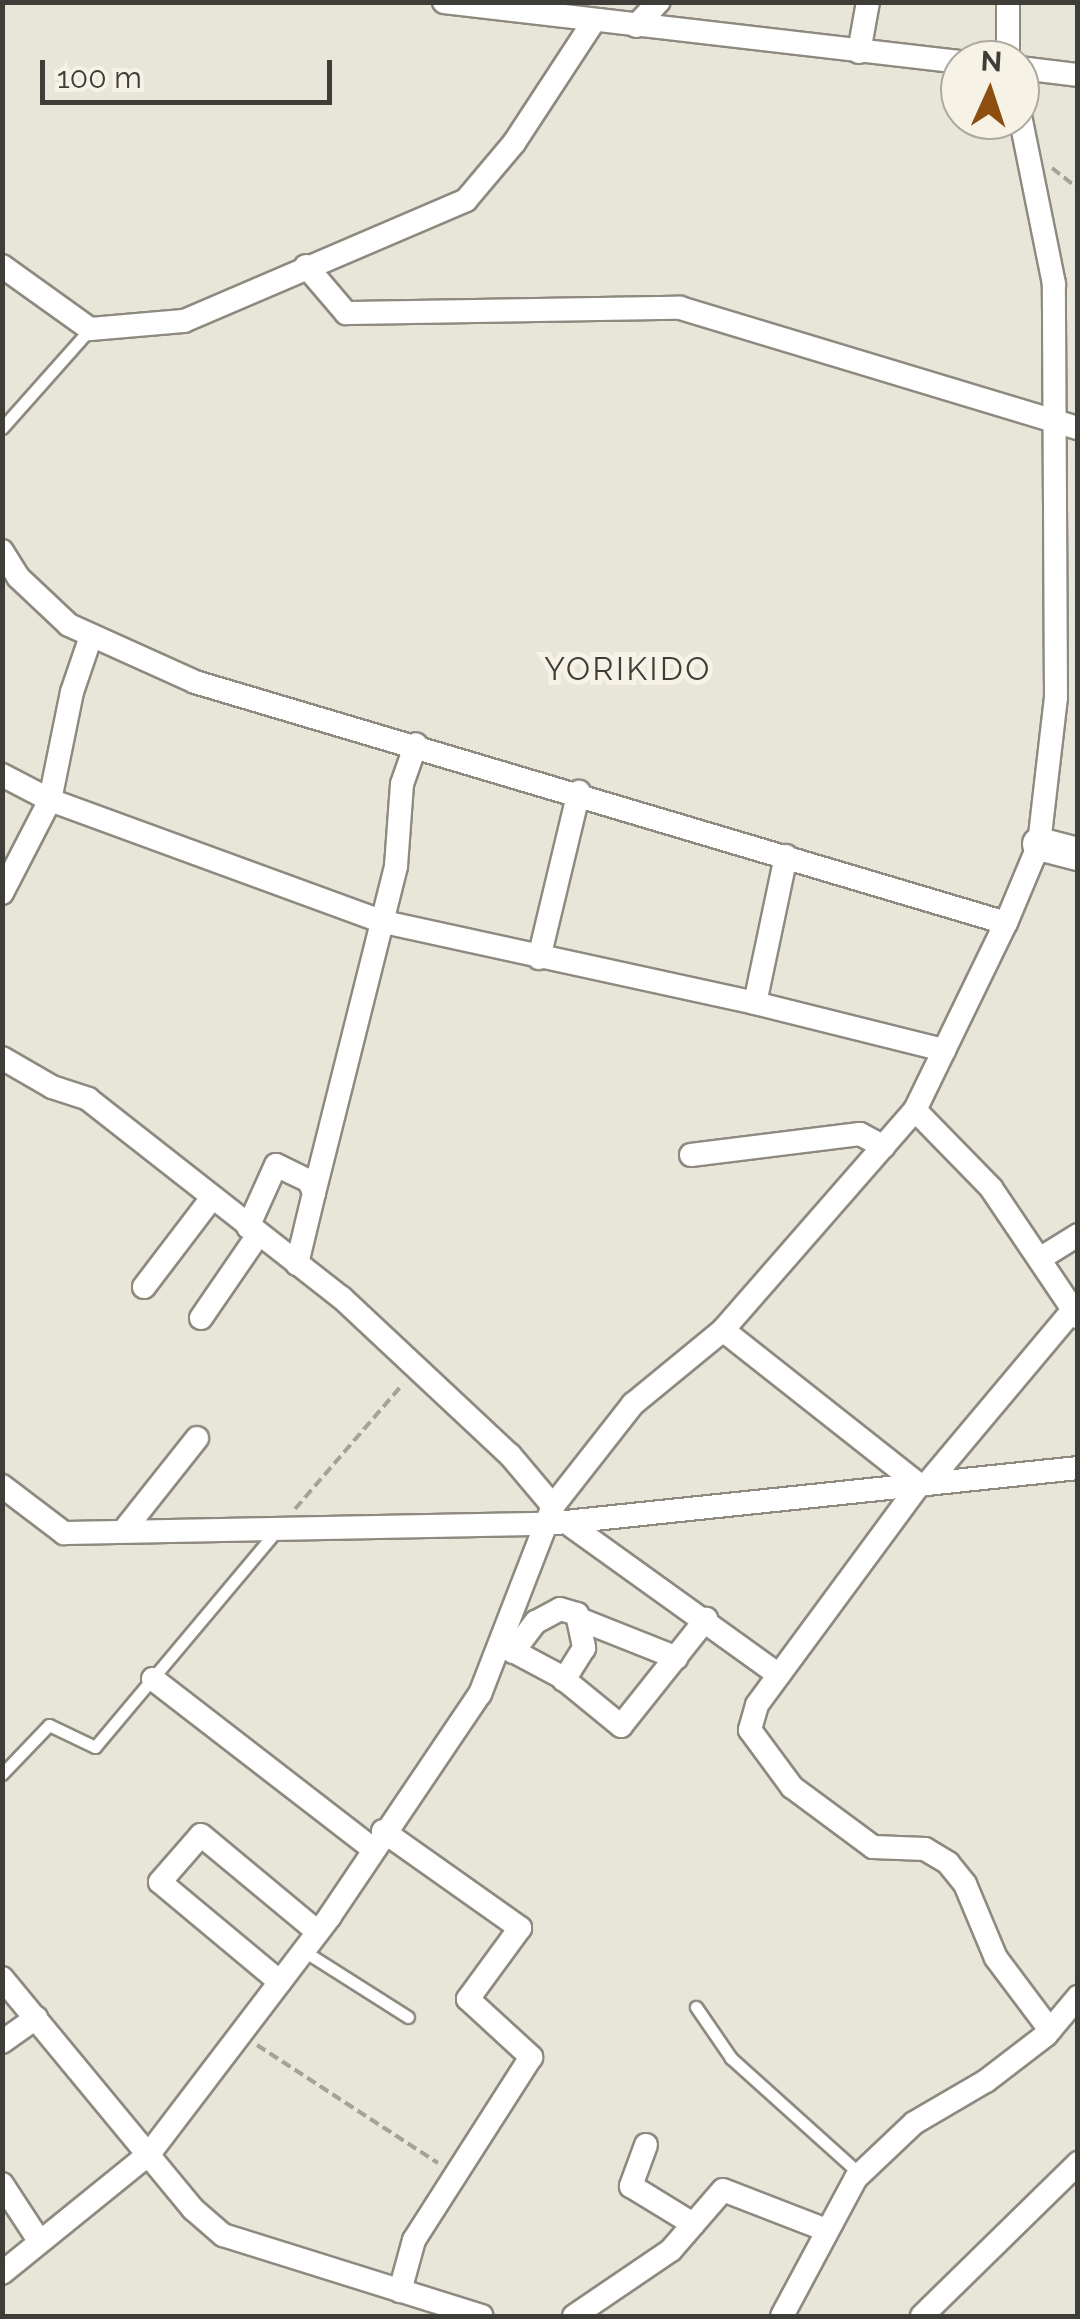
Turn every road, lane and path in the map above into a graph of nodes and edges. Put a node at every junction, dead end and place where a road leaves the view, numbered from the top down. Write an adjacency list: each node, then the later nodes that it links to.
1 (444, 2): 5 (street)
2 (658, 2): 6 (street)
3 (868, 2): 8 (street)
4 (1008, 2): 7 (street)
5 (592, 24): 6 (street); 14 (street)
6 (636, 26): 8 (street)
7 (1008, 40)
8 (858, 52): 9 (street)
9 (940, 60)
10 (1040, 70): 11 (street)
11 (1078, 75)
12 (1025, 140): 16 (street)
13 (2, 266): 15 (street)
14 (306, 266): 15 (street); 16 (street)
15 (90, 328): 17 (lane)
16 (1068, 425): 25 (street)
17 (2, 428)
18 (2, 552): 19 (street)
19 (10, 582): 20 (street)
20 (90, 639): 21 (street); 24 (street)
21 (416, 744): 23 (street); 29 (street)
22 (2, 775): 24 (street)
23 (580, 792): 27 (street); 31 (street)
24 (50, 800): 28 (street); 29 (street)
25 (1039, 844): 26 (street); 30 (street)
26 (1078, 854)
27 (786, 856): 30 (street); 32 (street)
28 (2, 893)
29 (380, 921): 31 (street); 38 (street)
30 (1006, 923): 33 (street)
31 (539, 958): 32 (street)
32 (754, 1002): 33 (street)
33 (944, 1050): 35 (street)
34 (2, 1058): 39 (street)
35 (915, 1110): 36 (street); 42 (street)
36 (884, 1146): 37 (street); 47 (street)
37 (691, 1155)
38 (314, 1193): 40 (street); 43 (street)
39 (211, 1199): 40 (street); 44 (street)
40 (253, 1231): 43 (street); 46 (street)
41 (1078, 1235): 42 (street)
42 (1042, 1258): 45 (street)
43 (297, 1264): 48 (street)
44 (144, 1287)
45 (1076, 1313): 51 (street)
46 (200, 1318)
47 (723, 1330): 51 (street); 53 (street)
48 (417, 1368): 53 (street); 54 (path)
49 (198, 1438): 55 (street)
50 (1078, 1468): 51 (street)
51 (923, 1485): 53 (street); 60 (street)
52 (2, 1486): 55 (street)
53 (555, 1518): 54 (street); 57 (street); 58 (street)
54 (279, 1528): 55 (street); 61 (lane)
55 (125, 1529)
56 (580, 1619): 58 (street); 59 (street); 62 (street)
57 (706, 1619): 59 (street); 60 (street)
58 (507, 1648): 62 (street); 64 (street)
59 (678, 1658): 62 (street)
60 (779, 1675): 72 (street)
61 (152, 1678): 63 (lane); 64 (street)
62 (564, 1680)
63 (2, 1774)
64 (377, 1840): 65 (street); 78 (street)
65 (311, 1942): 67 (street); 67 (street); 71 (lane)
66 (2, 1978): 70 (street)
67 (280, 1982): 73 (street)
68 (1078, 1997): 72 (street)
69 (696, 2007): 79 (lane)
70 (36, 2018): 74 (street); 76 (street)
71 (408, 2018)
72 (1050, 2030): 79 (street)
73 (241, 2034): 76 (street); 78 (path)
74 (2, 2042)
75 (646, 2145): 81 (street)
76 (149, 2154): 83 (street); 85 (street)
77 (1078, 2162): 89 (street)
78 (455, 2174): 85 (street)
79 (860, 2174): 82 (street)
80 (2, 2184): 83 (street)
81 (693, 2224): 82 (street); 87 (street)
82 (826, 2230): 88 (street)
83 (40, 2242): 84 (street)
84 (2, 2273)
85 (400, 2292): 86 (street)
86 (482, 2316)
87 (574, 2316)
88 (782, 2316)
89 (922, 2316)

